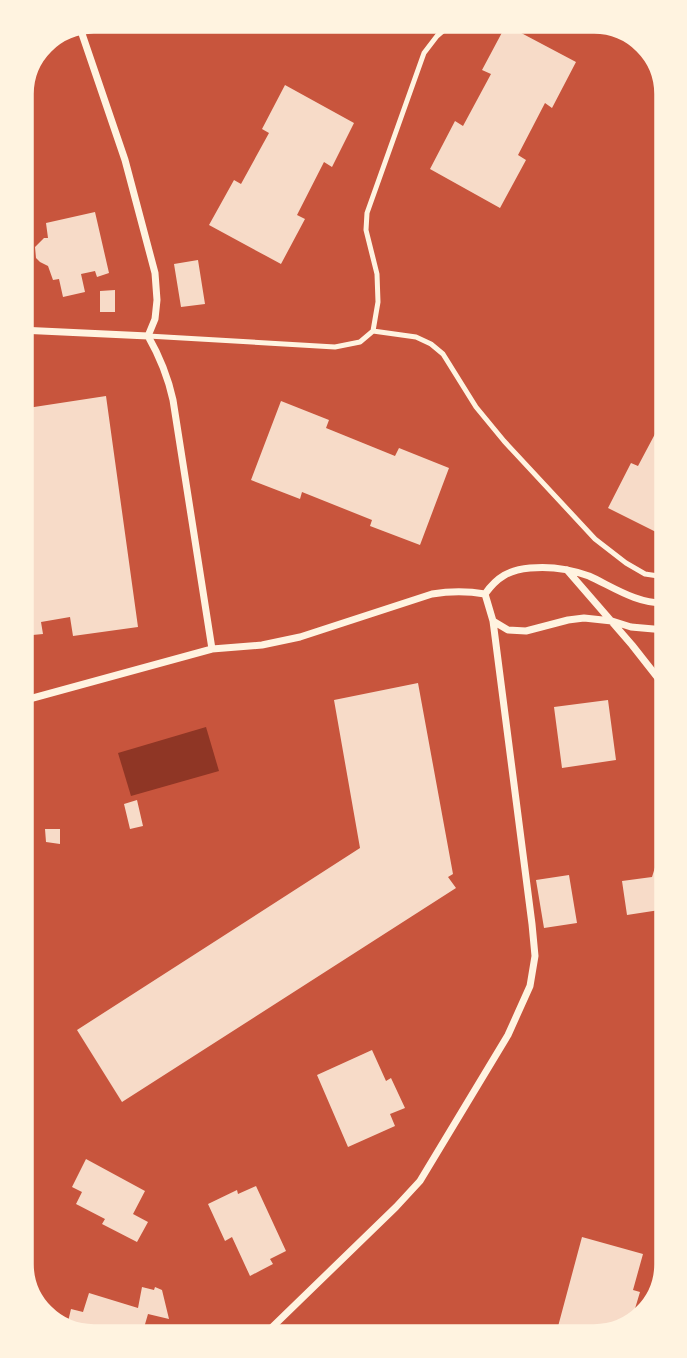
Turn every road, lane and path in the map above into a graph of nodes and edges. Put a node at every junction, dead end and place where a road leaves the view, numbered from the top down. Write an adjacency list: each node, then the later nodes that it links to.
1 (442, 32): 4 (lane)
2 (82, 33): 5 (street)
3 (32, 331): 5 (street)
4 (373, 331): 5 (lane); 7 (lane)
5 (148, 336): 13 (street)
6 (568, 570): 8 (street); 9 (street); 11 (street)
7 (656, 576)
8 (485, 594): 10 (street); 13 (street)
9 (656, 604)
10 (493, 621): 11 (street); 16 (street)
11 (612, 621): 12 (street); 14 (street)
12 (656, 629)
13 (212, 649): 15 (street)
14 (656, 675)
15 (32, 698)
16 (273, 1326)

